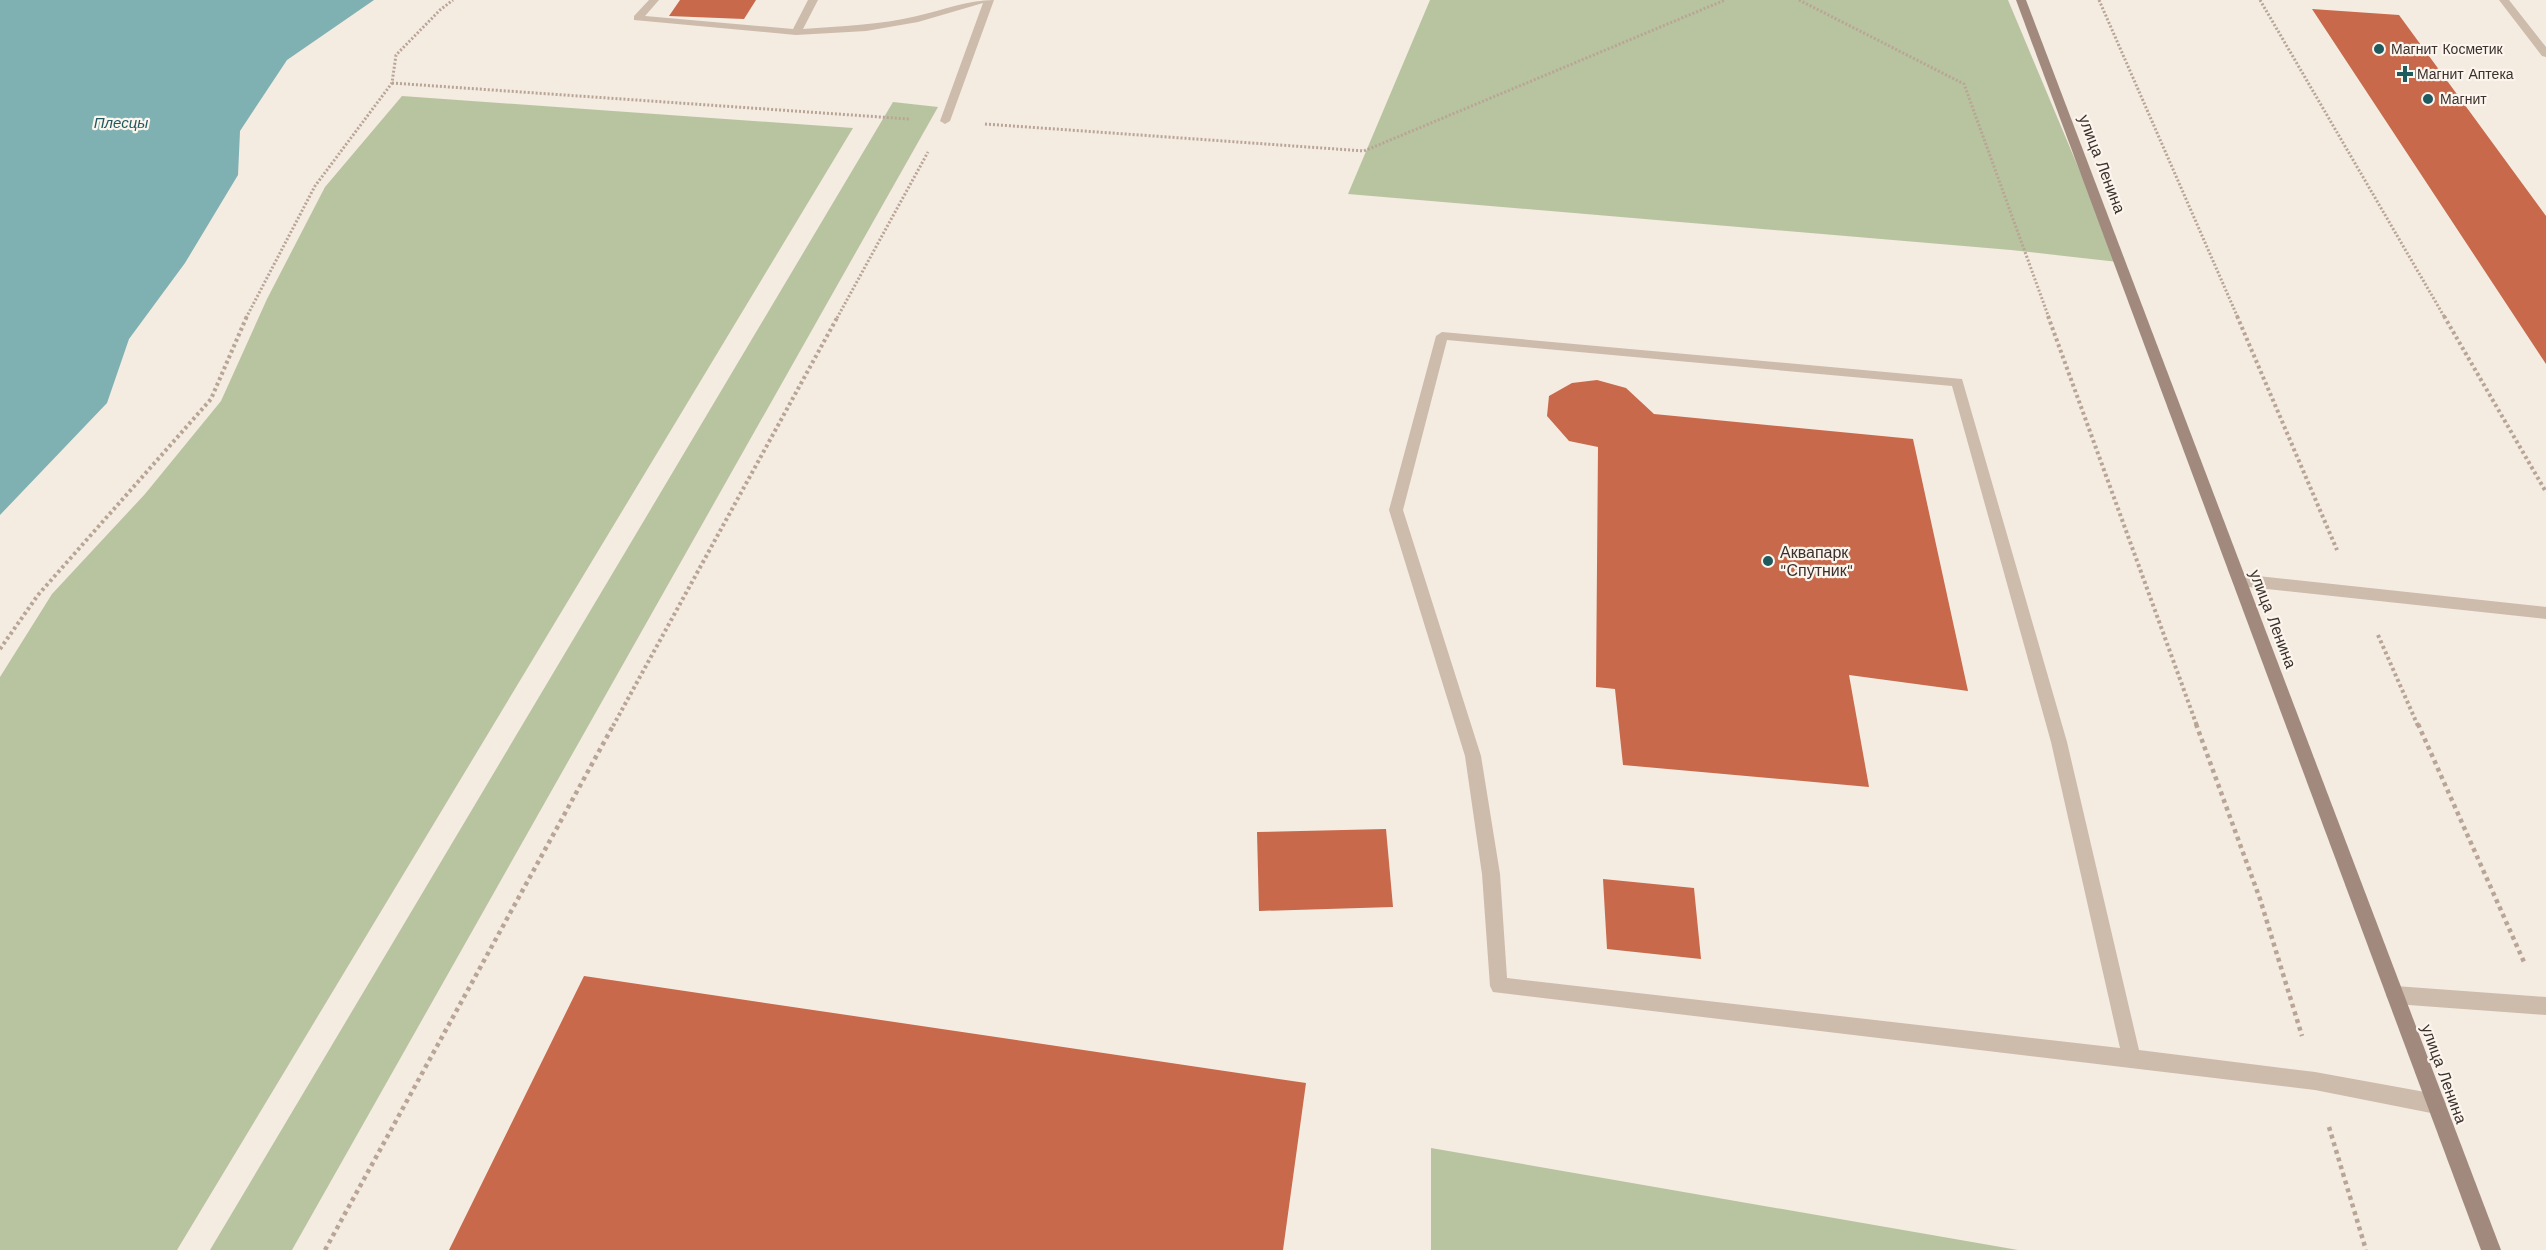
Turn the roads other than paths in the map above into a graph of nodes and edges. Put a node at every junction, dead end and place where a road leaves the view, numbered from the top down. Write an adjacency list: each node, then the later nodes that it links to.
1 (654, 0): 7 (lane)
2 (813, 0): 7 (lane)
3 (983, 0): 7 (lane)
4 (989, 0): 9 (lane)
5 (2021, 0): 10 (street, улица Ленина)
6 (2504, 0): 8 (lane)
7 (796, 32)
8 (2546, 54)
9 (945, 121)
10 (2239, 580): 11 (lane); 12 (street, улица Ленина)
11 (2546, 613)
12 (2395, 994): 13 (lane); 15 (street, улица Ленина)
13 (2545, 1006)
14 (2132, 1058): 14 (lane); 15 (lane)
15 (2436, 1104): 16 (street, улица Ленина)
16 (2491, 1250)

